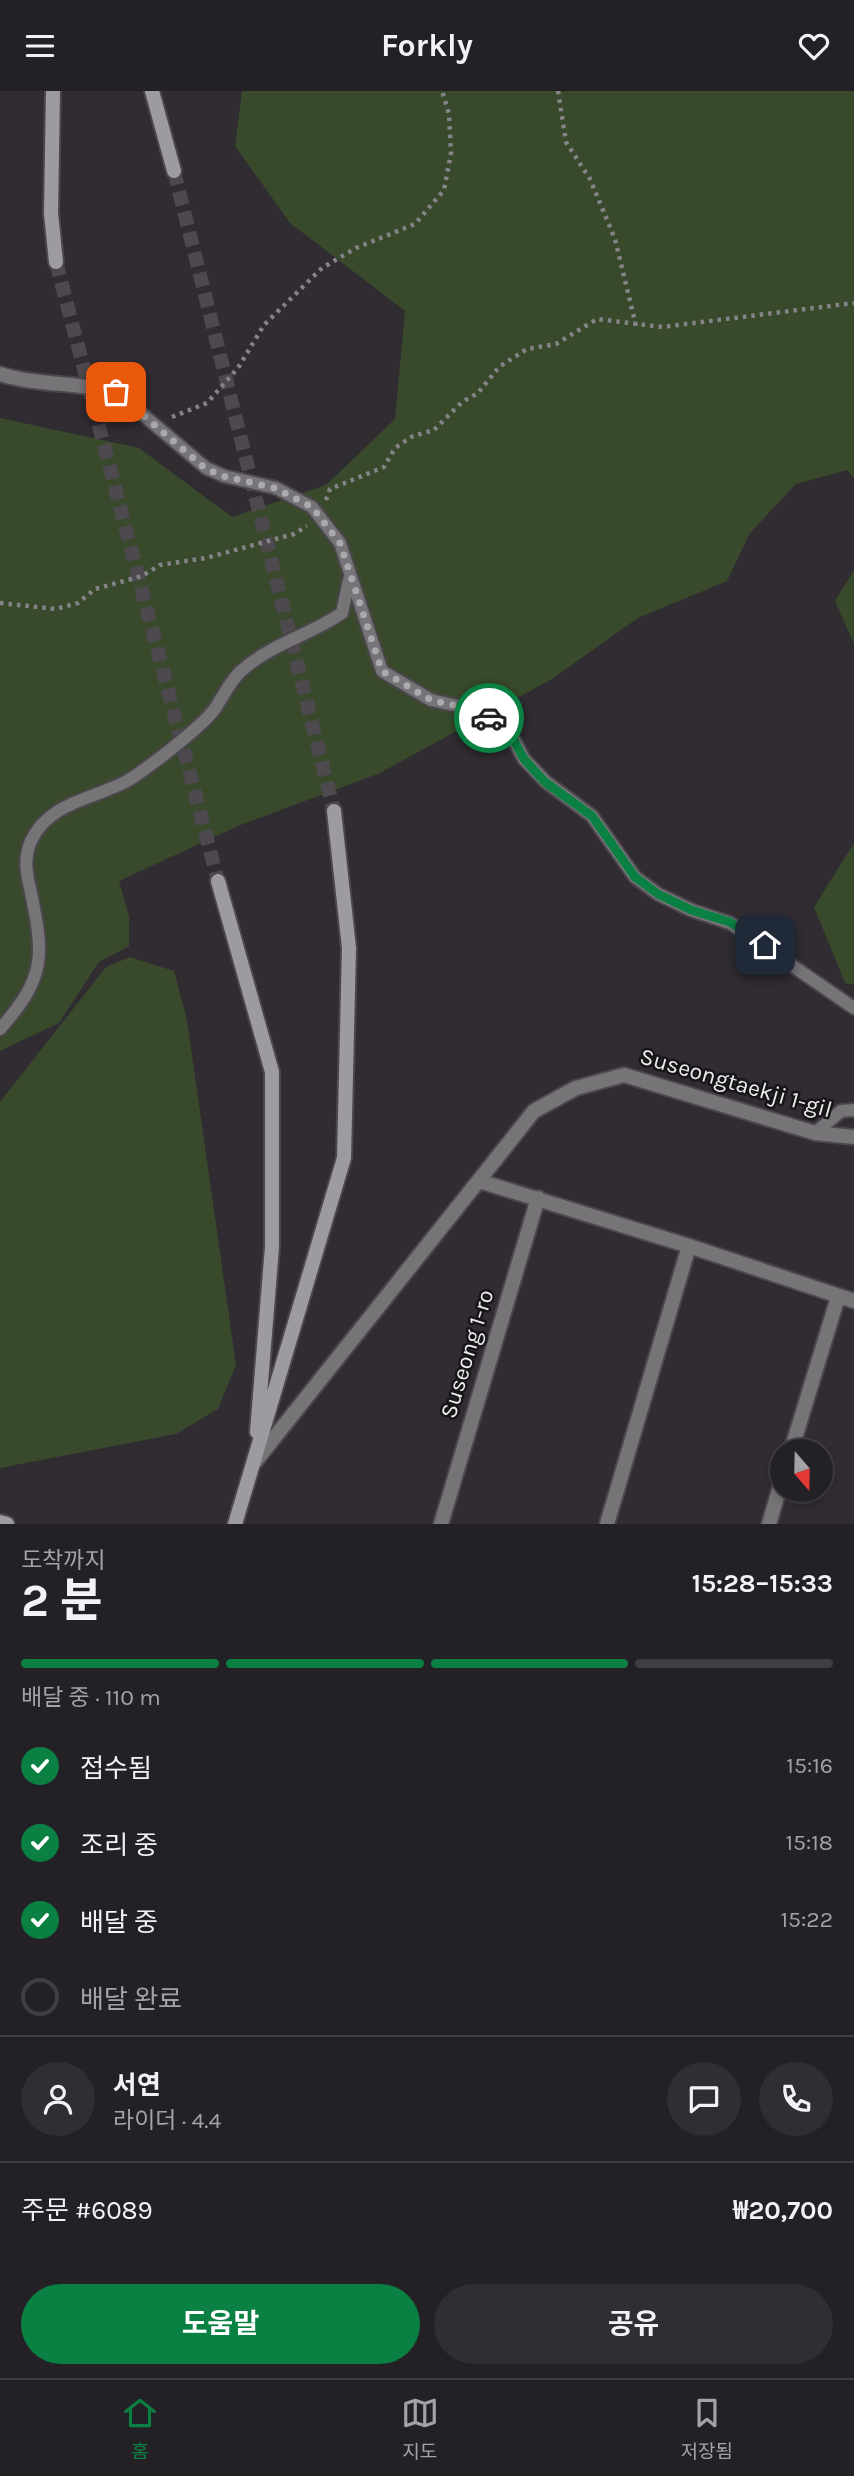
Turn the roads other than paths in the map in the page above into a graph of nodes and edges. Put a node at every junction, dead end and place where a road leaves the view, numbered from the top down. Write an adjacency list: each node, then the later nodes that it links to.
1 (53, 91): 4 (street)
2 (152, 91): 3 (street)
3 (174, 171)
4 (56, 262)
5 (0, 374): 6 (street)
6 (116, 392): 7 (lane)
7 (350, 576): 10 (lane); 11 (lane)
8 (334, 811): 21 (street)
9 (218, 881): 21 (street)
10 (854, 1008)
11 (0, 1029)
12 (854, 1110): 13 (lane)
13 (815, 1133): 14 (street, Suseongtaekji 1-gil); 15 (street, Suseongtaekji 1-gil)
14 (854, 1137)
15 (479, 1181): 16 (street); 21 (street, Suseongtaekji 1-gil)
16 (538, 1198): 17 (street); 26 (street, Suseong 1-ro)
17 (689, 1246): 18 (street); 27 (street)
18 (838, 1297): 19 (street); 20 (street)
19 (854, 1301)
20 (795, 1439)
21 (255, 1462): 25 (street)
22 (776, 1502): 28 (street)
23 (0, 1522): 24 (street)
24 (6, 1524)
25 (235, 1524)
26 (441, 1524)
27 (607, 1524)
28 (769, 1524)

